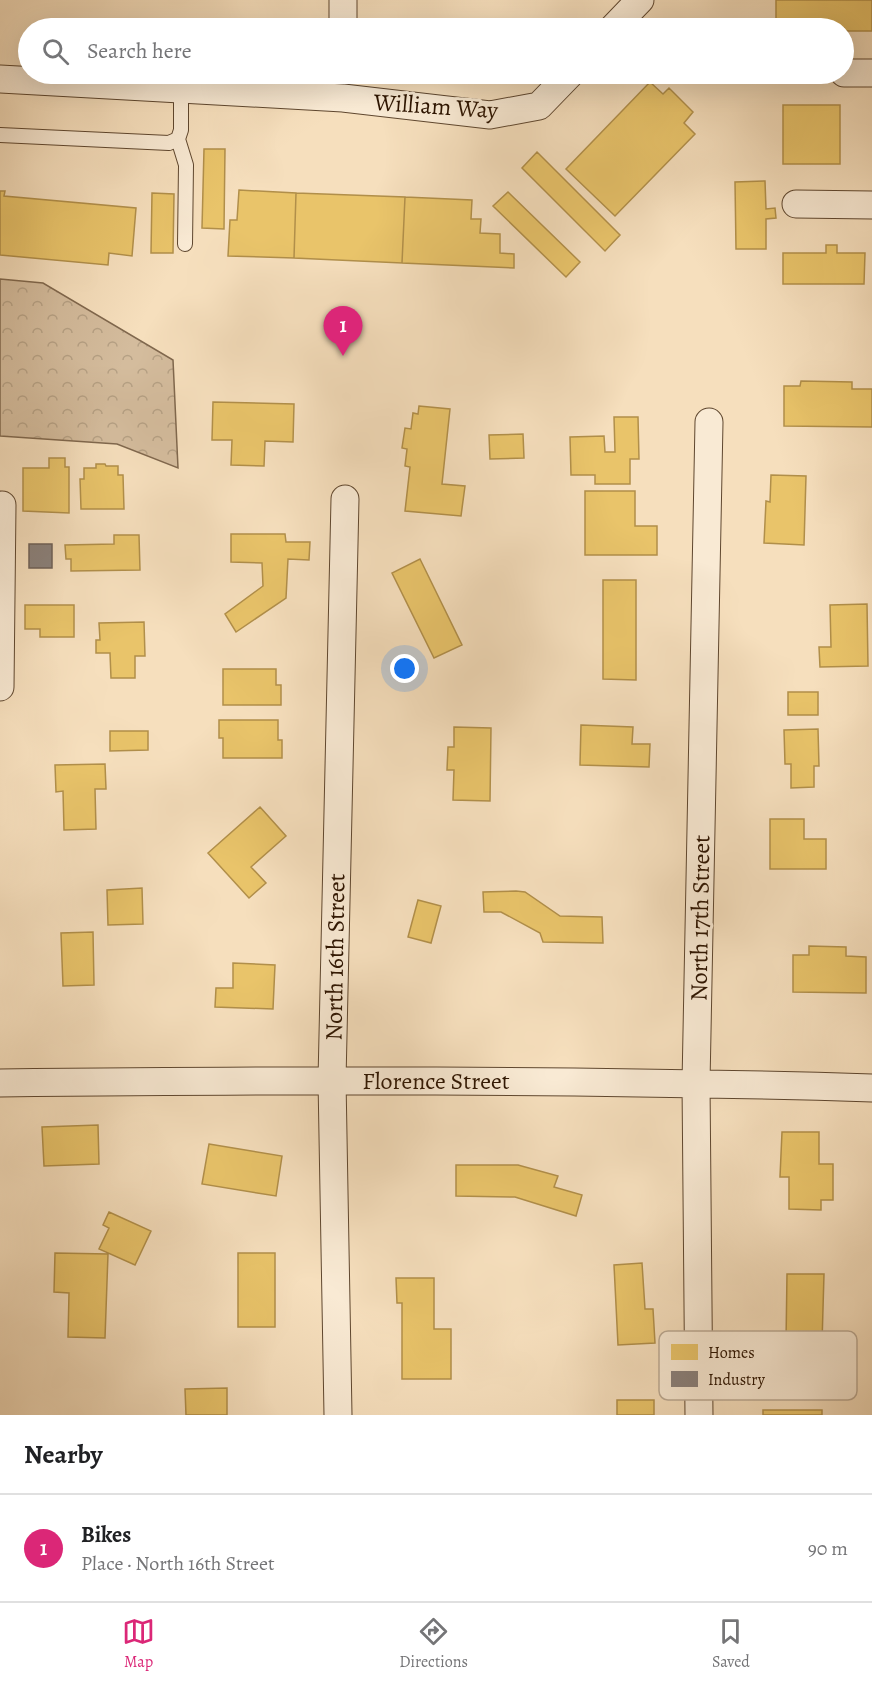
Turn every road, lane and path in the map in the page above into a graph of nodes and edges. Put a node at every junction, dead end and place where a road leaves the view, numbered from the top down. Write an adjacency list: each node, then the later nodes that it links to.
1 (343, 0): 3 (street)
2 (640, 0): 4 (street)
3 (343, 18)
4 (623, 18)
5 (854, 73): 6 (street)
6 (872, 73)
7 (0, 80): 8 (street, William Way)
8 (18, 81)
9 (72, 84): 12 (street, William Way)
10 (560, 84): 11 (street, William Way)
11 (343, 86): 12 (street, William Way)
12 (181, 90): 14 (lane)
13 (0, 135): 14 (lane)
14 (178, 139): 17 (lane)
15 (796, 204): 16 (street)
16 (872, 205)
17 (185, 244)
18 (709, 422): 24 (street, North 17th Street)
19 (345, 499): 22 (street, North 16th Street)
20 (2, 505): 21 (street)
21 (0, 687)
22 (333, 1080): 23 (street, Florence Street); 24 (street, Florence Street); 28 (street, North 16th Street)
23 (0, 1083)
24 (696, 1083): 25 (street, Florence Street); 26 (street, North 17th Street)
25 (872, 1088)
26 (698, 1331)
27 (699, 1400): 29 (street, North 17th Street)
28 (338, 1415)
29 (699, 1415)

